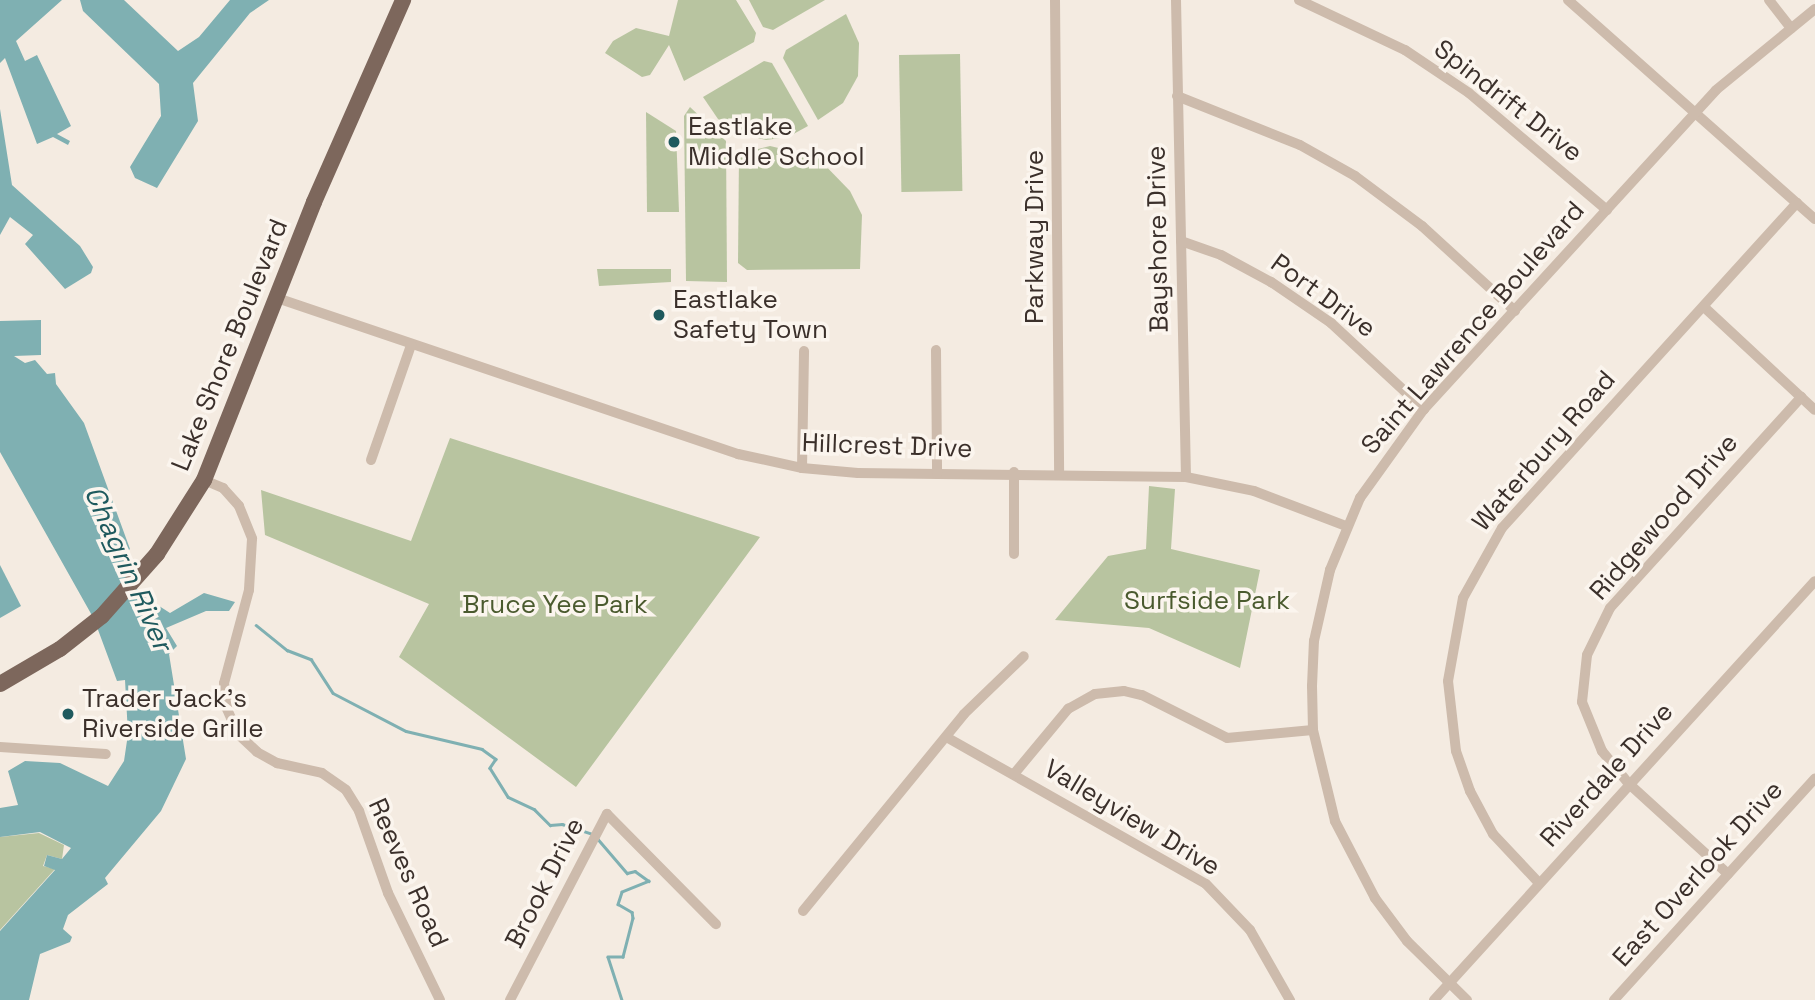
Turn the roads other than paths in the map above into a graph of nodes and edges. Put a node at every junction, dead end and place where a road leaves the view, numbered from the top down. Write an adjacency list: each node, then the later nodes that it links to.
1 (403, 0): 15 (main road, Lake Shore Boulevard)
2 (1055, 0): 28 (street, Parkway Drive)
3 (1176, 0): 9 (street, Bayshore Drive)
4 (1299, 0): 12 (street, Spindrift Drive)
5 (1568, 0): 10 (street)
6 (1769, 0): 8 (street)
7 (1815, 9): 8 (street, Saint Lawrence Boulevard)
8 (1791, 28): 10 (street, Saint Lawrence Boulevard)
9 (1178, 96): 14 (street, Bayshore Drive); 17 (street)
10 (1697, 111): 11 (street); 12 (street, Saint Lawrence Boulevard)
11 (1797, 203): 13 (street); 16 (street, Waterbury Road)
12 (1607, 210): 17 (street, Saint Lawrence Boulevard)
13 (1815, 219)
14 (1181, 241): 22 (street, Port Drive); 29 (street, Bayshore Drive)
15 (277, 298): 18 (street, Hillcrest Drive); 30 (main road, Lake Shore Boulevard)
16 (1704, 307): 21 (street); 44 (street, Waterbury Road)
17 (1515, 311): 22 (street, Saint Lawrence Boulevard)
18 (411, 345): 24 (street); 25 (street, Hillcrest Drive)
19 (936, 350): 27 (street)
20 (804, 351): 25 (street)
21 (1801, 397): 23 (street); 42 (street, Ridgewood Drive)
22 (1424, 409): 31 (street, Saint Lawrence Boulevard)
23 (1815, 410)
24 (371, 460)
25 (802, 468): 27 (street, Hillcrest Drive)
26 (1014, 472): 27 (street, Hillcrest Drive); 28 (street, Hillcrest Drive); 32 (street)
27 (937, 474)
28 (1059, 474): 29 (street, Hillcrest Drive)
29 (1186, 477): 31 (street, Hillcrest Drive)
30 (204, 480): 35 (main road, Lake Shore Boulevard); 48 (street, Reeves Road)
31 (1346, 526): 36 (street, Saint Lawrence Boulevard)
32 (1014, 554)
33 (1815, 581): 42 (street, Riverdale Drive)
34 (1024, 656): 37 (street)
35 (0, 684)
36 (1313, 730): 40 (street); 47 (street, Saint Lawrence Boulevard)
37 (948, 738): 40 (street, Valleyview Drive); 45 (street)
38 (0, 747): 39 (street)
39 (106, 754)
40 (1014, 774): 50 (street, Valleyview Drive)
41 (1815, 778): 43 (street, East Overlook Drive)
42 (1629, 784): 43 (street, Ridgewood Drive); 44 (street, Riverdale Drive)
43 (1728, 874): 53 (street, East Overlook Drive)
44 (1539, 883): 47 (street, Riverdale Drive)
45 (803, 911)
46 (716, 924): 49 (street, Brook Drive)
47 (1449, 984): 51 (street, Riverdale Drive); 52 (street, Saint Lawrence Boulevard)
48 (440, 1000)
49 (510, 1000)
50 (1290, 1000)
51 (1434, 1000)
52 (1467, 1000)
53 (1614, 1000)

